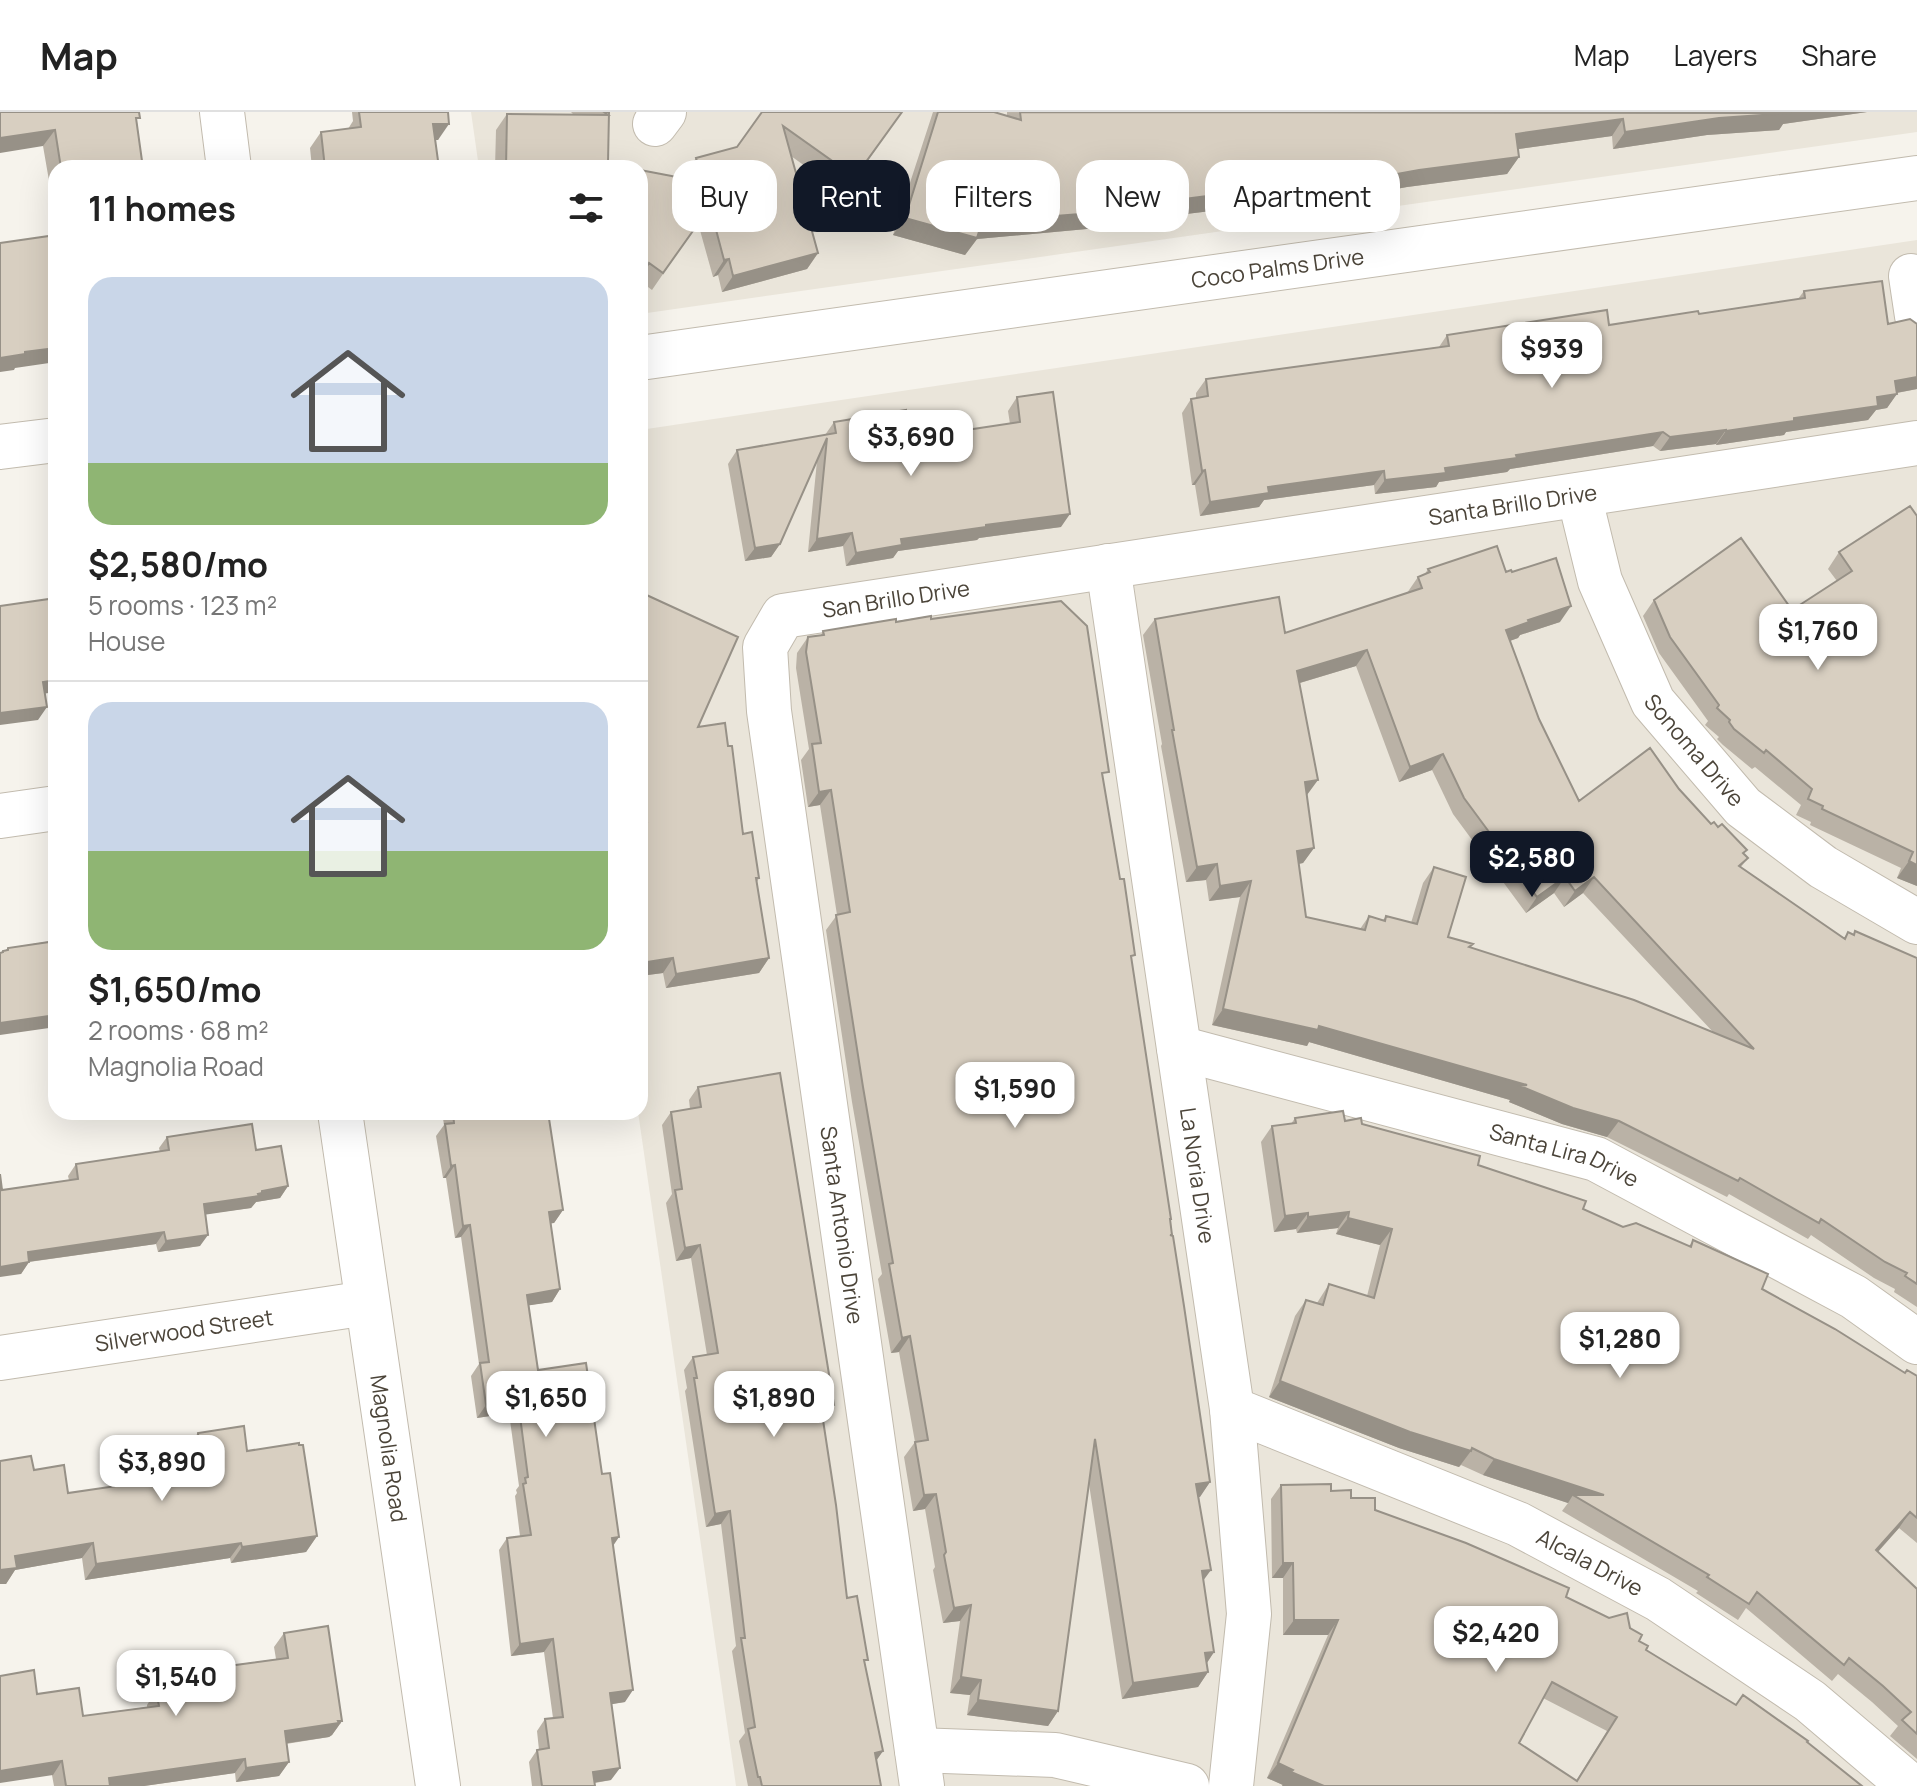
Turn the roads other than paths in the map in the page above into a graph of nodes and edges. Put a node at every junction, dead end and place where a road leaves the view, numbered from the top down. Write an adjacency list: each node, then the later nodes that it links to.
1 (222, 112): 2 (street)
2 (228, 160)
3 (1917, 178): 4 (street, Coco Palms Drive)
4 (648, 357)
5 (48, 441): 7 (street)
6 (1917, 443): 8 (street, Santa Brillo Drive)
7 (0, 447)
8 (1579, 495): 9 (street, Santa Brillo Drive); 13 (street, Sonoma Drive)
9 (1108, 566): 10 (street, San Brillo Drive); 14 (street, La Noria Drive)
10 (769, 711): 20 (street, Santa Antonio Drive)
11 (48, 809): 12 (street)
12 (0, 816)
13 (1917, 922)
14 (1179, 1048): 17 (street, Santa Lira Drive); 19 (street, La Noria Drive)
15 (341, 1120): 16 (street, Magnolia Road)
16 (367, 1303): 18 (street, Silverwood Street); 21 (street, Magnolia Road)
17 (1917, 1342)
18 (0, 1358)
19 (1232, 1409): 23 (street, La Noria Drive); 24 (street, Alcala Drive)
20 (919, 1768): 22 (street)
21 (438, 1786)
22 (1187, 1786)
23 (1231, 1786)
24 (1910, 1786)

